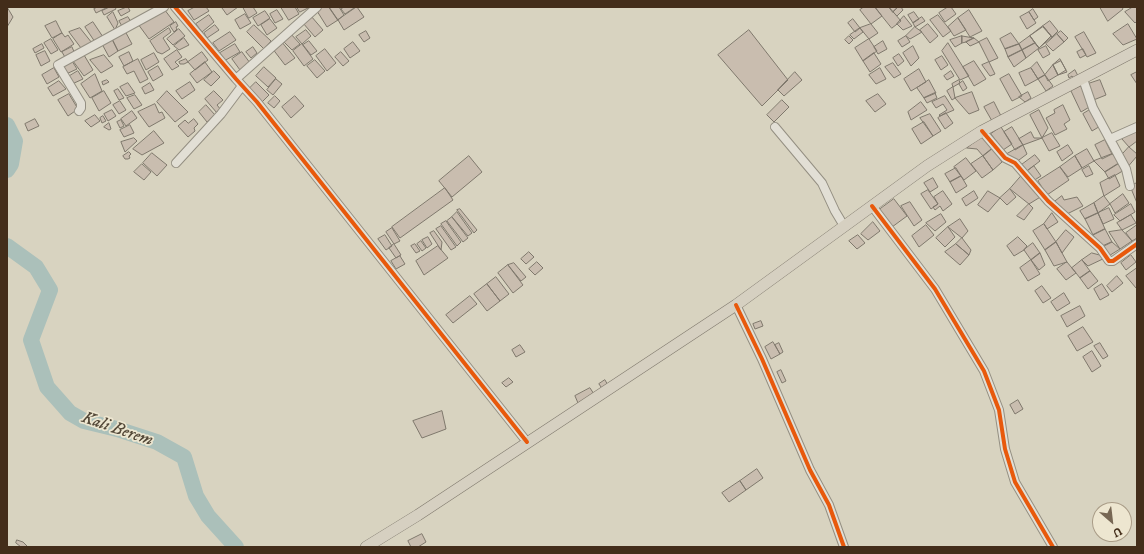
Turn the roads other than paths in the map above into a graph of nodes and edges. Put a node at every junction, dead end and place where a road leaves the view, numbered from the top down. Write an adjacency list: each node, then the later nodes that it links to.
1 (164, 7): 8 (street)
2 (175, 7): 5 (street)
3 (317, 7): 5 (street)
4 (1137, 51): 6 (main road)
5 (236, 79): 7 (street)
6 (1083, 79): 11 (main road); 12 (street)
7 (242, 86): 13 (street); 19 (street)
8 (79, 111)
9 (776, 127): 16 (street)
10 (1137, 127): 12 (street)
11 (982, 131): 15 (main road); 17 (street)
12 (1110, 140): 14 (street)
13 (176, 163)
14 (1130, 186)
15 (872, 206): 16 (main road); 22 (street)
16 (844, 226): 18 (main road)
17 (1137, 244)
18 (736, 305): 19 (main road); 21 (street)
19 (527, 442): 20 (main road)
20 (366, 547)
21 (844, 547)
22 (1054, 547)

